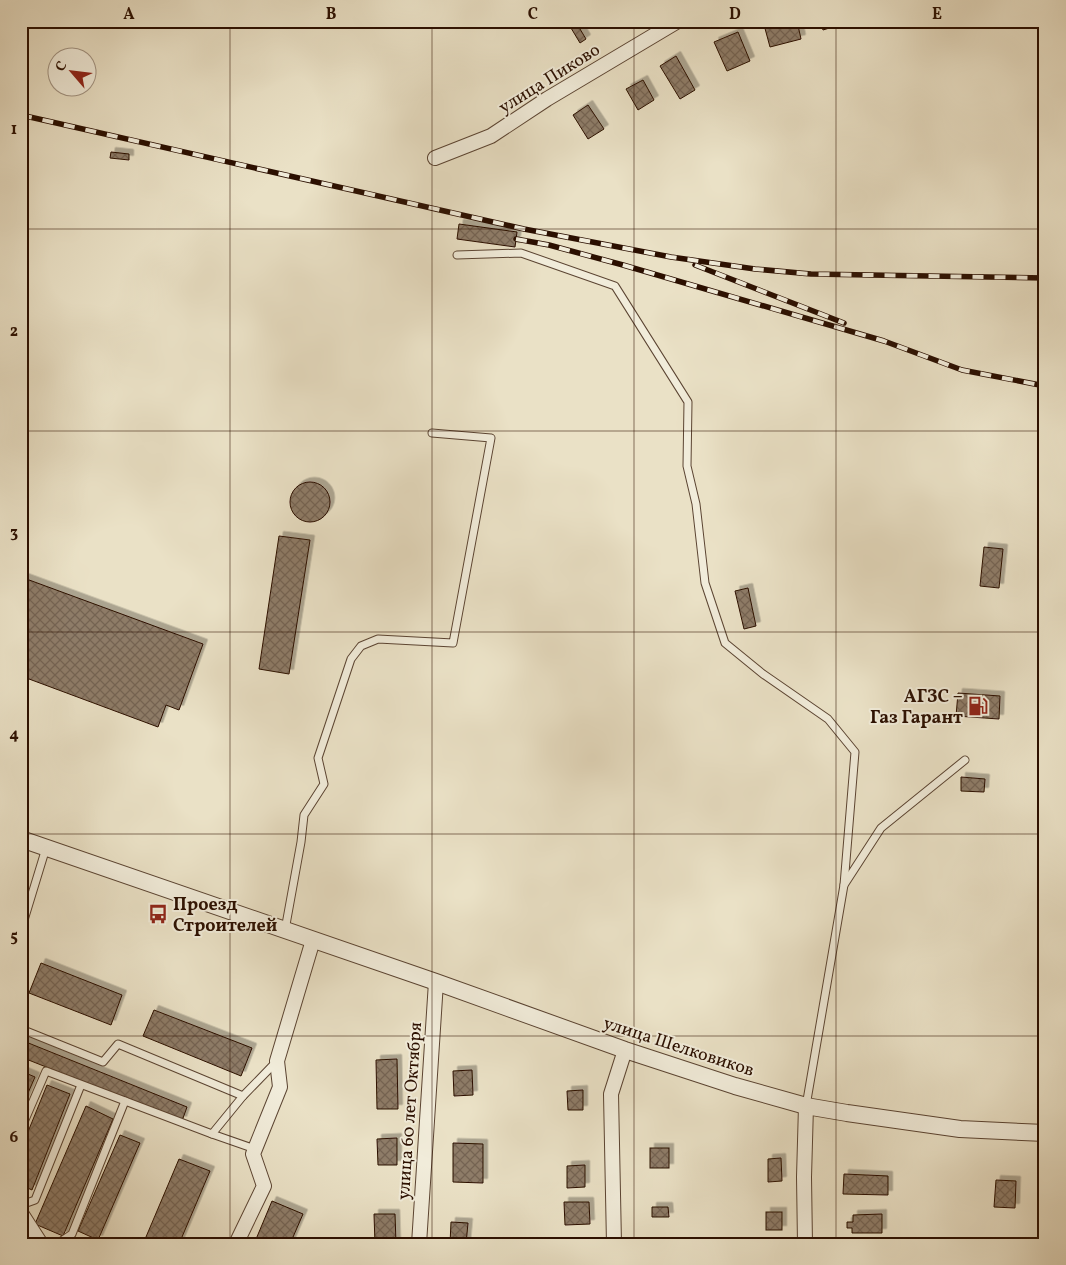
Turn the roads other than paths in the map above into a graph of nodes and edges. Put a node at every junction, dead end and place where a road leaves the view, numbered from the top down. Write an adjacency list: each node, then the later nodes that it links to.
1 (678, 21): 2 (street, улица Пиково)
2 (435, 158)
3 (457, 255): 8 (lane)
4 (432, 433): 10 (lane)
5 (965, 760): 8 (lane)
6 (21, 839): 7 (street, улица Шелковиков)
7 (46, 848): 9 (lane); 10 (street, улица Шелковиков)
8 (844, 885): 19 (lane)
9 (21, 930)
10 (285, 930): 11 (street, улица Шелковиков)
11 (313, 940): 12 (street, улица Шелковиков); 15 (street)
12 (436, 982): 14 (street, улица Шелковиков); 29 (street, улица 60 лет Октября)
13 (21, 1029): 17 (lane)
14 (625, 1050): 19 (street, улица Шелковиков); 30 (street)
15 (277, 1061): 17 (lane); 23 (street)
16 (81, 1085): 18 (lane); 20 (lane); 24 (lane)
17 (244, 1096): 22 (lane)
18 (125, 1101): 22 (lane); 27 (lane)
19 (806, 1106): 21 (street, улица Шелковиков); 31 (street)
20 (21, 1130)
21 (1045, 1133)
22 (212, 1134): 23 (lane)
23 (255, 1149): 28 (street)
24 (21, 1205)
25 (21, 1213): 26 (street)
26 (41, 1244)
27 (56, 1244)
28 (236, 1244)
29 (419, 1244)
30 (614, 1244)
31 (805, 1244)

